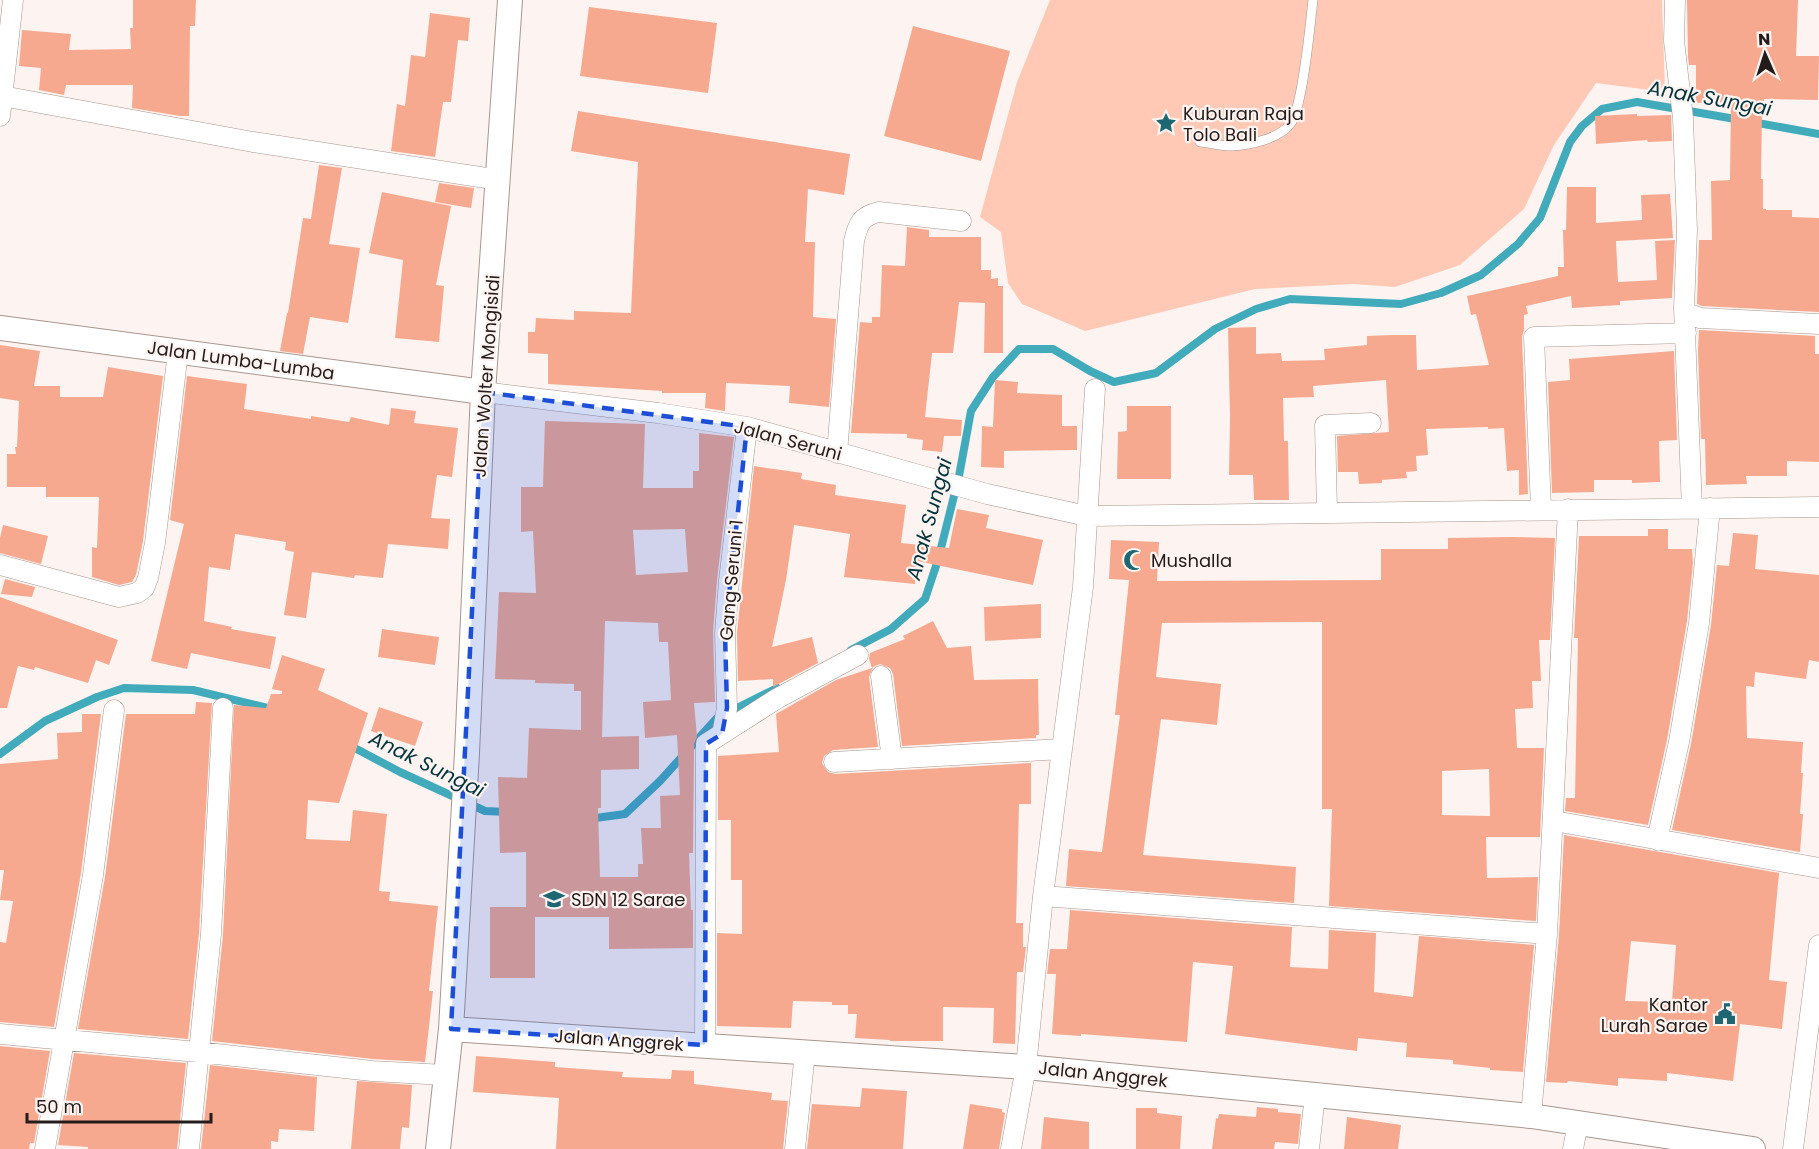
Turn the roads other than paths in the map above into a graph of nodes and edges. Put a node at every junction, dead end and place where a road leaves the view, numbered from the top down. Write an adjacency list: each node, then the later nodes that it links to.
1 (13, 0): 5 (street)
2 (510, 0): 8 (street, Jalan Wolter Mongisidi)
3 (1313, 0): 7 (lane)
4 (1675, 0): 10 (street)
5 (2, 96): 6 (street); 8 (street)
6 (0, 116)
7 (1200, 142)
8 (499, 180): 15 (street, Jalan Wolter Mongisidi)
9 (960, 221): 18 (street)
10 (1686, 323): 11 (street); 20 (street); 21 (street)
11 (1819, 324)
12 (0, 328): 13 (street, Jalan Lumba-Lumba)
13 (178, 351): 15 (street, Jalan Lumba-Lumba); 25 (street)
14 (1095, 389): 24 (street)
15 (483, 392): 17 (street, Jalan Seruni); 40 (street, Jalan Wolter Mongisidi)
16 (1371, 423): 23 (street)
17 (747, 427): 18 (street, Jalan Seruni); 30 (street, Gang Seruni 1)
18 (837, 453): 24 (street, Jalan Seruni)
19 (1819, 507): 20 (street, Jalan Seruni)
20 (1701, 508): 22 (street, Jalan Seruni); 35 (street)
21 (1541, 509): 22 (street, Jalan Seruni); 23 (street, Jalan Seruni)
22 (1568, 509): 34 (street)
23 (1327, 512): 24 (street, Jalan Seruni)
24 (1087, 516): 31 (street)
25 (0, 565)
26 (858, 655): 30 (street)
27 (880, 676): 32 (street)
28 (223, 708): 44 (street)
29 (114, 710): 42 (street)
30 (722, 734): 43 (street)
31 (1062, 749): 32 (street); 37 (street)
32 (892, 759): 33 (street)
33 (834, 762)
34 (1554, 821): 35 (street); 38 (street)
35 (1657, 840): 36 (street)
36 (1819, 868)
37 (1043, 896): 38 (street); 46 (street)
38 (1547, 934): 49 (street)
39 (1819, 945): 59 (street)
40 (451, 1029): 43 (street, Jalan Anggrek); 47 (street)
41 (0, 1034): 42 (street)
42 (66, 1040): 44 (street); 51 (street)
43 (705, 1046): 45 (street, Jalan Anggrek)
44 (198, 1052): 47 (street); 52 (street)
45 (804, 1052): 46 (street, Jalan Anggrek); 54 (street)
46 (1026, 1067): 48 (street, Jalan Anggrek); 55 (street)
47 (445, 1076): 53 (street)
48 (1315, 1095): 49 (street, Jalan Anggrek); 56 (street)
49 (1531, 1116): 50 (street, Jalan Anggrek)
50 (1578, 1123): 57 (street); 58 (street, Jalan Anggrek)
51 (45, 1149)
52 (189, 1149)
53 (438, 1149)
54 (795, 1149)
55 (1011, 1149)
56 (1309, 1149)
57 (1573, 1149)
58 (1753, 1149)
59 (1793, 1149)

